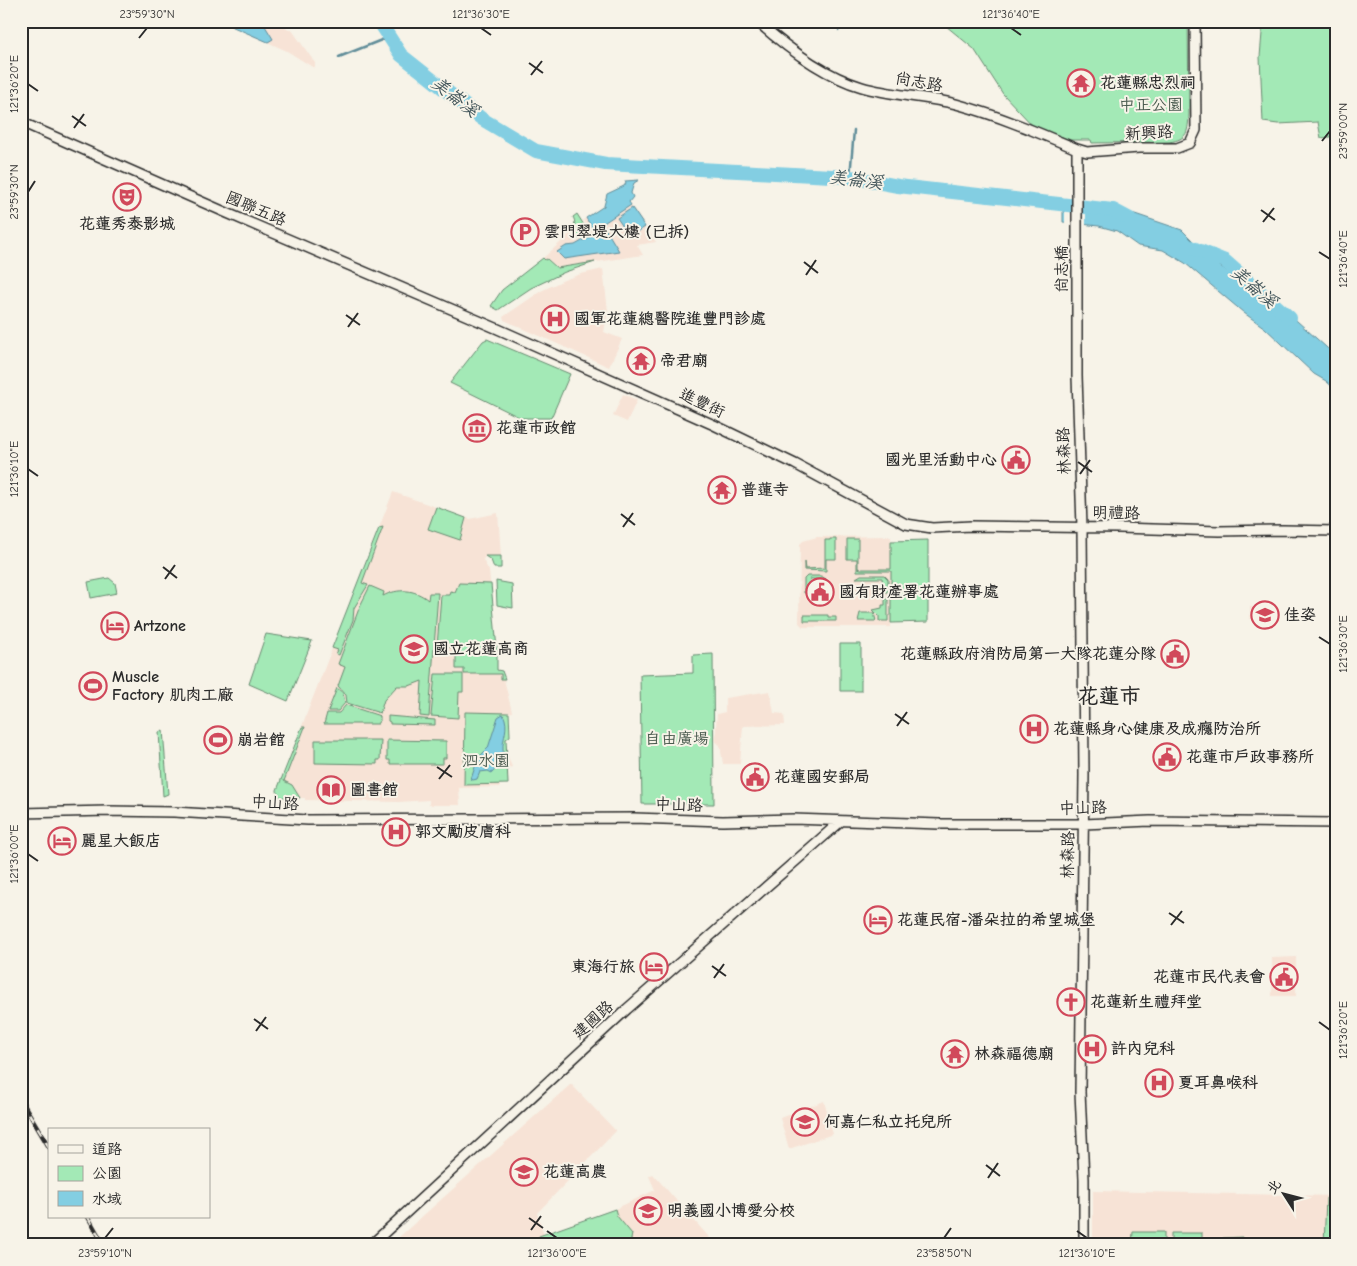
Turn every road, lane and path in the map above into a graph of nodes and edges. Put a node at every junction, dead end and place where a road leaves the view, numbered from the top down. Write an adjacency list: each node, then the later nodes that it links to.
1 (757, 21): 4 (street, 尚志路)
2 (1195, 21): 4 (street, 新興路)
3 (21, 122): 5 (street, 國聯五路)
4 (1077, 149): 6 (street, 尚志橋)
5 (480, 322): 7 (street, 進豐街)
6 (1077, 376): 8 (street, 林森路)
7 (906, 524): 8 (street, 明禮路)
8 (1082, 528): 9 (street, 明禮路); 13 (street, 林森路)
9 (1331, 531)
10 (21, 813): 11 (street, 中山路)
11 (840, 822): 13 (street, 中山路); 14 (street, 建國路)
12 (1336, 823): 13 (street, 中山路)
13 (1084, 824): 15 (street, 林森路)
14 (371, 1245)
15 (1084, 1245)

